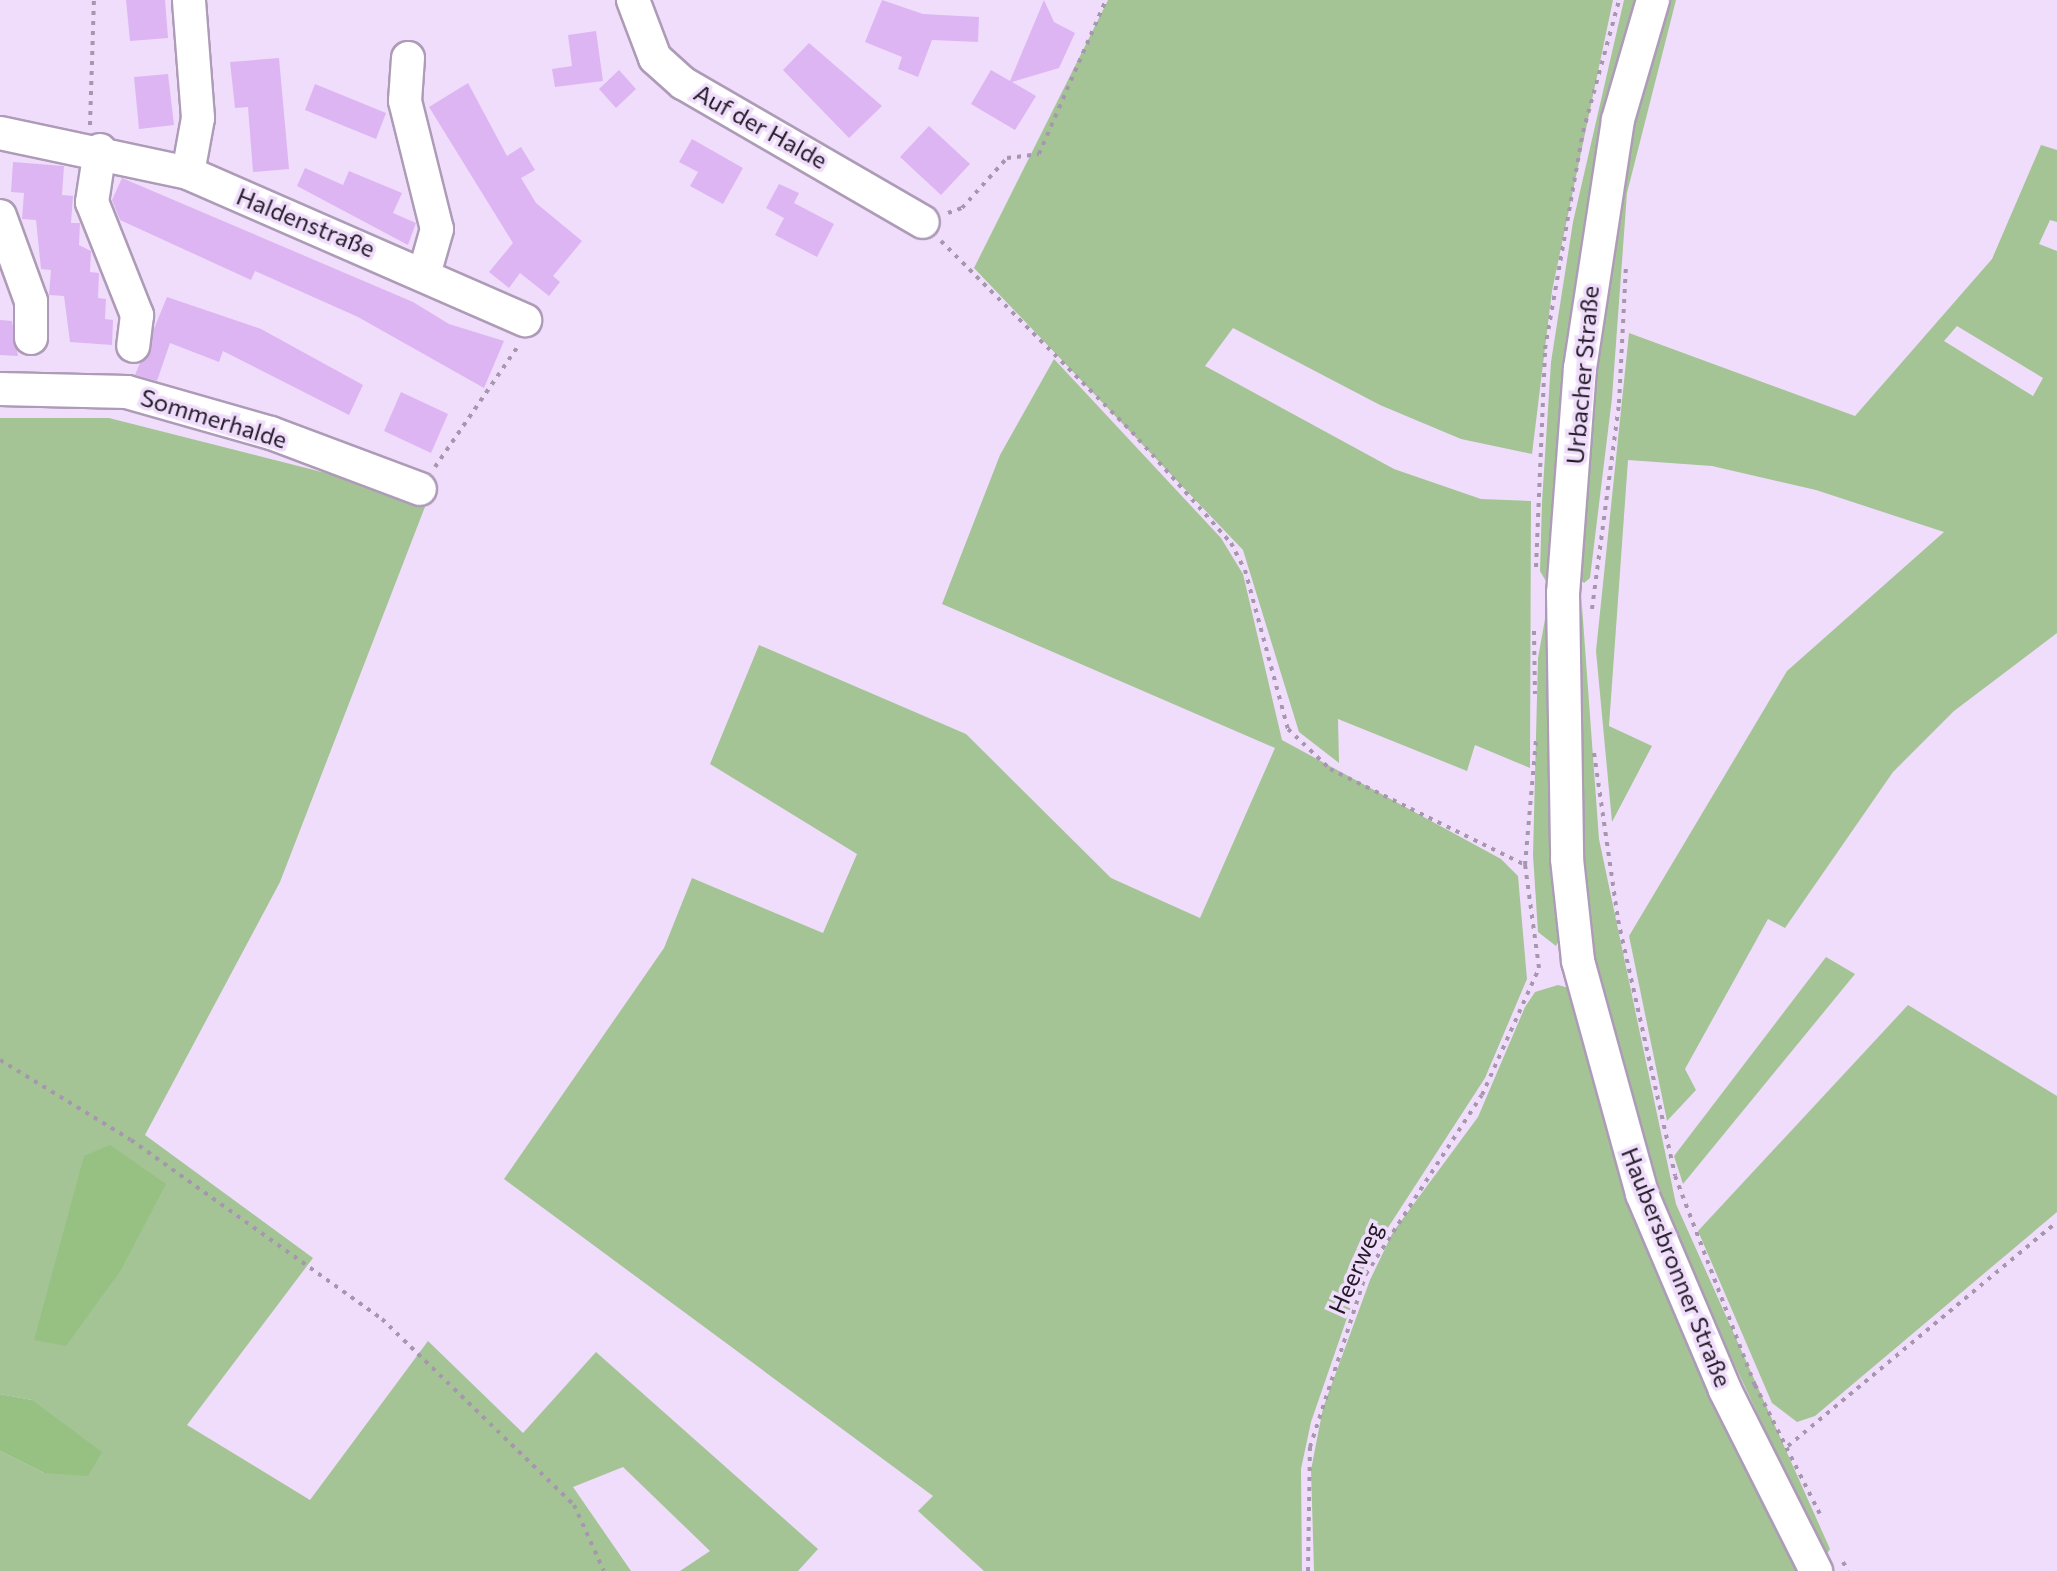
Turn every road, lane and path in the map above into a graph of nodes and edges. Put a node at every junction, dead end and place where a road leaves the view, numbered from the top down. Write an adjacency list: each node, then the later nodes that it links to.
1 (94, 0): 9 (path)
2 (189, 0): 10 (street)
3 (633, 0): 13 (street, Auf der Halde)
4 (1106, 0): 11 (path)
5 (1619, 0): 19 (path)
6 (1653, 0): 24 (street, Urbacher Straße)
7 (408, 58): 15 (street)
8 (0, 133): 9 (street, Haldenstraße)
9 (95, 148): 10 (street, Haldenstraße); 18 (street)
10 (188, 173): 15 (street, Haldenstraße)
11 (962, 208)
12 (0, 216): 17 (street)
13 (923, 222): 31 (path, Heerweg)
14 (1626, 256): 22 (path)
15 (425, 271): 16 (street, Haldenstraße)
16 (522, 332): 21 (path)
17 (31, 338)
18 (133, 346)
19 (1545, 349)
20 (0, 389): 21 (street, Sommerhalde)
21 (420, 489)
22 (1591, 623)
23 (1593, 739): 27 (path)
24 (1562, 758): 29 (street, Haubersbronner Straße)
25 (0, 1060): 30 (path)
26 (2057, 1222): 27 (path)
27 (1788, 1446): 28 (path)
28 (1826, 1526)
29 (1827, 1562): 32 (path)
30 (604, 1571)
31 (1308, 1571)
32 (1848, 1571)

